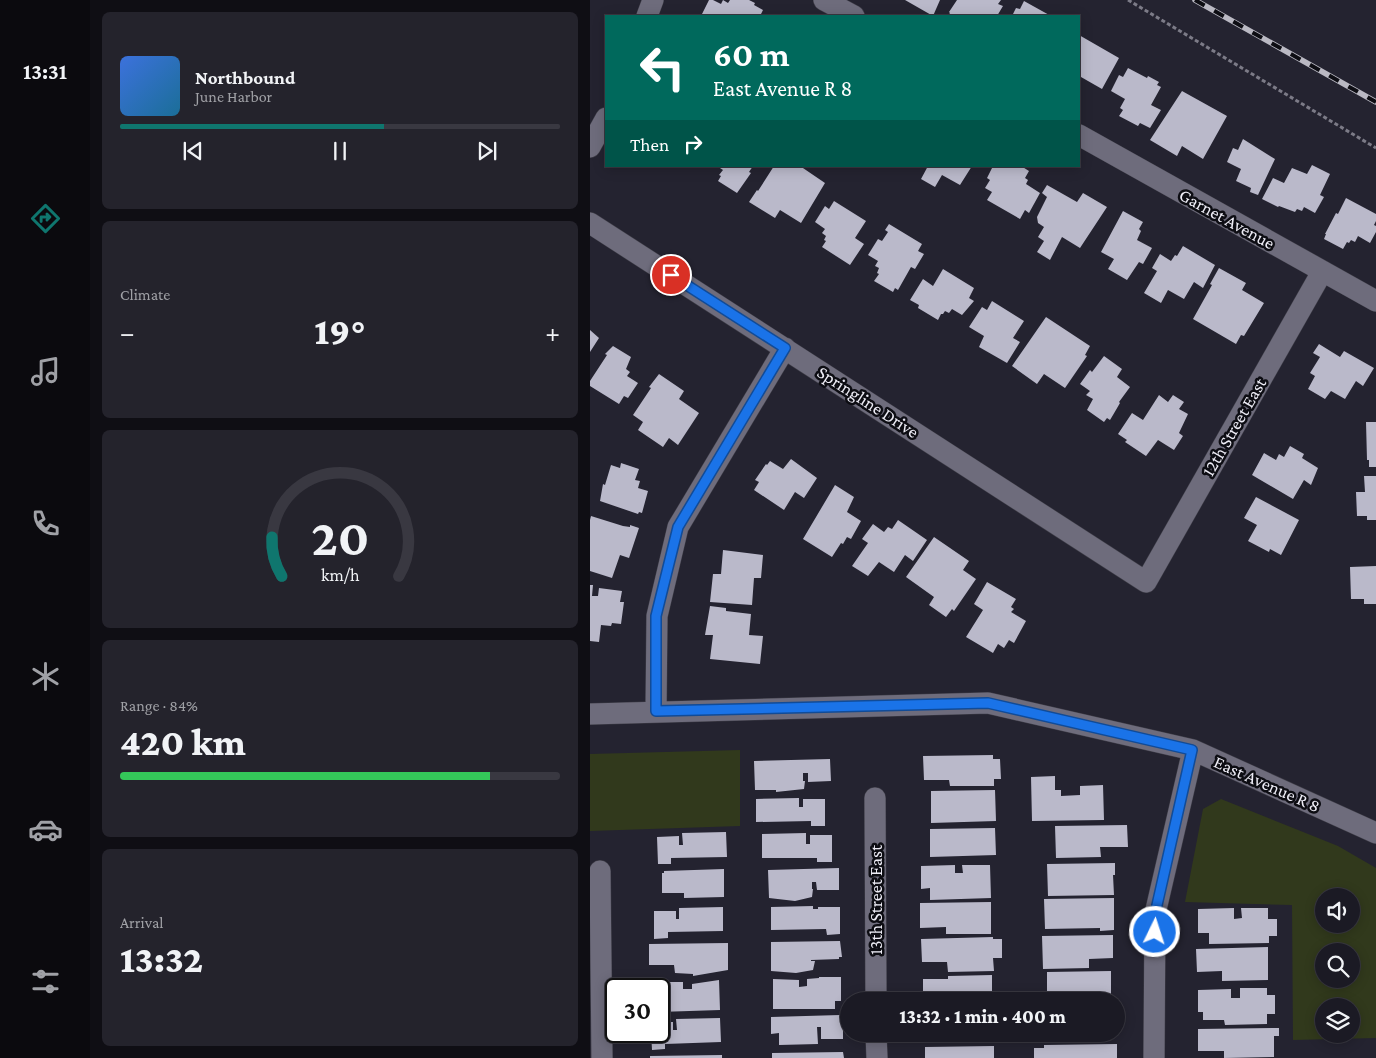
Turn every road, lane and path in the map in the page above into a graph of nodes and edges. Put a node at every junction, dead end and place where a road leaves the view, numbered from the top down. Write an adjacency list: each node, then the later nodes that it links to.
1 (653, 0): 4 (street)
2 (824, 0): 5 (street)
3 (1128, 0): 9 (path)
4 (647, 15)
5 (852, 15)
6 (605, 120): 8 (street)
7 (1080, 137): 11 (street, Garnet Avenue)
8 (590, 147)
9 (1376, 148)
10 (590, 223): 13 (street, Springline Drive)
11 (1322, 272): 12 (street, Garnet Avenue); 14 (street, 12th Street East)
12 (1376, 302)
13 (785, 348): 14 (street, Springline Drive); 15 (street)
14 (1146, 582)
15 (656, 711): 16 (street, East Avenue R 8); 17 (street, East Avenue R 8)
16 (590, 714)
17 (1192, 750): 19 (street, East Avenue R 8); 25 (street)
18 (875, 798): 21 (street, 13th Street East)
19 (1376, 834)
20 (600, 871): 23 (street)
21 (876, 992)
22 (876, 1042): 24 (street)
23 (602, 1058)
24 (876, 1058)
25 (1154, 1058)

